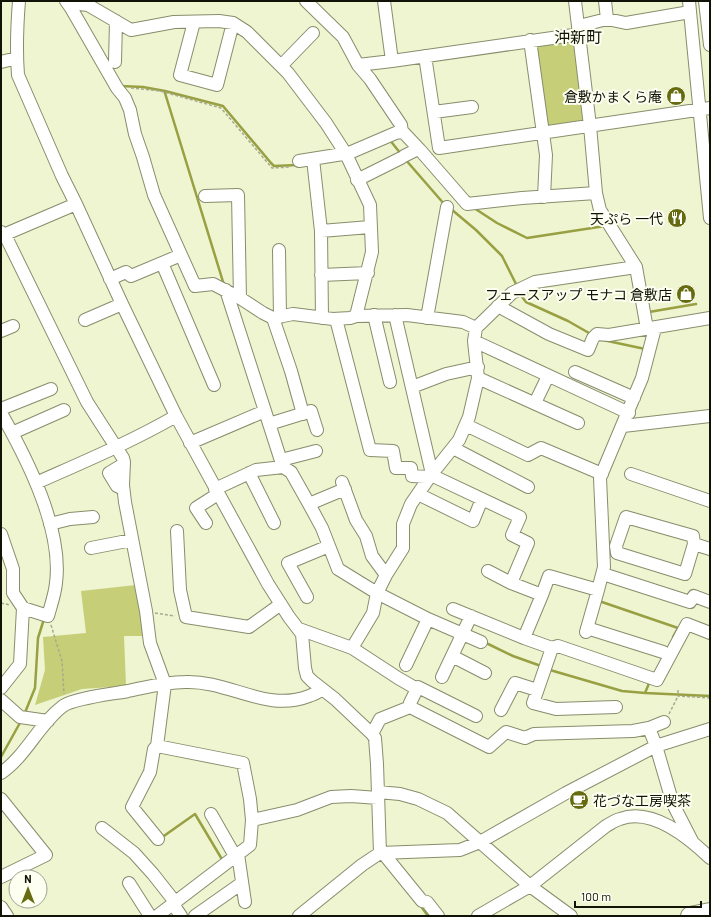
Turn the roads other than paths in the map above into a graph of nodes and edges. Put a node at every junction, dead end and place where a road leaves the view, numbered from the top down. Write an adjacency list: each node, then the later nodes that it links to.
1 (20, 1): 18 (street)
2 (306, 1): 22 (street)
3 (384, 1): 19 (street)
4 (576, 1): 13 (street)
5 (605, 1): 9 (street)
6 (705, 1): 16 (street)
7 (69, 5): 10 (street); 46 (street)
8 (689, 7): 9 (street); 25 (street)
9 (607, 20): 13 (street)
10 (116, 21): 11 (street); 21 (street)
11 (194, 22): 12 (street); 12 (street)
12 (233, 23): 23 (street)
13 (577, 32): 15 (street); 27 (street)
14 (313, 33): 23 (street)
15 (530, 40): 17 (street); 29 (street)
16 (710, 45)
17 (425, 56): 19 (street); 26 (street)
18 (17, 58): 20 (street); 39 (street)
19 (392, 61): 22 (street)
20 (1, 62)
21 (115, 62)
22 (358, 65): 28 (street)
23 (281, 66): 32 (street)
24 (472, 107): 26 (street)
25 (705, 109): 27 (street); 41 (street)
26 (434, 112): 30 (street)
27 (587, 127): 29 (street); 36 (street)
28 (402, 132): 31 (street); 32 (street)
29 (543, 133): 30 (street); 38 (street)
30 (439, 148): 31 (street)
31 (420, 150): 35 (street); 38 (street)
32 (346, 154): 33 (street); 35 (street)
33 (313, 159): 34 (street); 43 (street)
34 (295, 164)
35 (357, 180): 42 (street)
36 (596, 193): 38 (street); 48 (street)
37 (205, 196): 55 (street)
38 (544, 197)
39 (74, 204): 44 (street); 52 (street)
40 (447, 207): 63 (street)
41 (710, 218)
42 (370, 226): 43 (street); 49 (street)
43 (321, 231): 50 (street)
44 (4, 234): 96 (street)
45 (279, 250): 61 (street)
46 (182, 255): 47 (street); 51 (street)
47 (162, 263): 52 (street); 53 (street)
48 (636, 267): 57 (street); 69 (street)
49 (368, 272): 50 (street); 60 (street)
50 (322, 275): 62 (street)
51 (191, 277): 53 (street); 54 (street)
52 (110, 279): 56 (street)
53 (172, 286): 76 (street)
54 (226, 290): 55 (street); 83 (street)
55 (240, 298): 61 (street)
56 (120, 304): 66 (street); 88 (street)
57 (498, 306): 68 (street); 69 (street)
58 (374, 315): 59 (street); 60 (street); 75 (street)
59 (395, 315): 63 (street); 77 (street)
60 (356, 316): 65 (street)
61 (277, 317): 62 (street); 86 (street)
62 (322, 318): 65 (street)
63 (427, 318): 68 (street)
64 (710, 318): 69 (street)
65 (336, 319): 103 (street)
66 (85, 320)
67 (13, 326): 70 (street)
68 (476, 328): 71 (street)
69 (651, 328): 79 (street)
70 (1, 331)
71 (474, 341): 73 (street); 74 (street)
72 (575, 372): 79 (street)
73 (478, 373): 77 (street); 80 (street); 91 (street)
74 (548, 376): 80 (street); 85 (street)
75 (390, 382)
76 (214, 385)
77 (412, 387): 103 (street)
78 (51, 389): 81 (street)
79 (634, 398): 85 (street)
80 (535, 403): 89 (street)
81 (1, 409)
82 (64, 410): 94 (street)
83 (265, 411): 90 (street); 95 (street)
84 (1, 413): 94 (street)
85 (628, 413): 92 (street)
86 (303, 414): 90 (street); 93 (street)
87 (710, 416): 92 (street)
88 (174, 417): 95 (street); 96 (street)
89 (578, 423)
90 (269, 424): 99 (street)
91 (466, 425): 97 (street); 101 (street)
92 (623, 426): 101 (street)
93 (317, 430)
94 (12, 433): 104 (street)
95 (190, 443): 106 (street)
96 (118, 446): 104 (street); 117 (street)
97 (453, 448): 103 (street); 105 (street)
98 (316, 451): 99 (street)
99 (282, 464): 100 (street); 110 (street)
100 (249, 473): 106 (street); 113 (street)
101 (602, 474): 123 (street)
102 (631, 474): 109 (street)
103 (431, 475): 107 (street); 108 (street)
104 (36, 483): 114 (street)
105 (528, 487)
106 (215, 494): 112 (street); 131 (street)
107 (418, 494): 108 (street); 124 (street)
108 (482, 499): 125 (street)
109 (710, 501)
110 (309, 504): 119 (street); 124 (street)
111 (93, 517): 114 (street)
112 (206, 523)
113 (274, 523)
114 (50, 524): 132 (street)
115 (177, 531): 131 (street)
116 (1, 534): 132 (street)
117 (129, 541): 120 (street); 148 (street)
118 (694, 544): 118 (street); 121 (street)
119 (330, 546): 127 (street); 129 (street)
120 (91, 548)
121 (710, 549)
122 (488, 571): 125 (street)
123 (603, 574): 126 (street); 130 (street)
124 (386, 575): 127 (street)
125 (511, 583): 128 (street)
126 (598, 590): 128 (street); 143 (street)
127 (377, 593): 135 (street); 141 (street)
128 (542, 595): 139 (street)
129 (307, 597)
130 (710, 602)
131 (279, 606): 136 (street)
132 (23, 608): 149 (street)
133 (453, 609): 134 (street)
134 (471, 616): 137 (street); 139 (street)
135 (428, 619): 137 (street); 145 (street)
136 (299, 629): 141 (street); 152 (street)
137 (463, 633): 140 (street); 144 (street)
138 (710, 633): 142 (street)
139 (524, 638): 142 (street)
140 (481, 642)
141 (352, 648): 150 (street)
142 (552, 648): 151 (street)
143 (662, 652)
144 (452, 656): 146 (street); 147 (street)
145 (406, 665)
146 (486, 673)
147 (442, 677)
148 (162, 685): 152 (street); 158 (street); 163 (street)
149 (1, 688)
150 (416, 690): 154 (street); 157 (street)
151 (538, 690): 155 (street); 156 (street)
152 (320, 691): 162 (street)
153 (1, 700): 158 (street)
154 (410, 707): 160 (street); 162 (street)
155 (616, 707)
156 (501, 710)
157 (476, 716)
158 (48, 721): 165 (street)
159 (664, 722): 160 (street)
160 (649, 728): 164 (street)
161 (710, 729): 164 (street)
162 (372, 734): 166 (street)
163 (157, 746): 169 (street); 171 (street)
164 (656, 746): 172 (street); 173 (street)
165 (1, 773)
166 (378, 795): 169 (street); 172 (street); 174 (street)
167 (1, 799): 177 (street)
168 (211, 814): 175 (street)
169 (252, 820): 175 (street)
170 (102, 828): 182 (street)
171 (158, 838)
172 (480, 842): 174 (street); 180 (street)
173 (693, 843): 176 (street); 180 (street)
174 (382, 853): 190 (street); 191 (street)
175 (237, 855): 179 (street); 182 (street)
176 (710, 858)
177 (1, 877)
178 (129, 883): 186 (street)
179 (242, 883): 181 (street); 189 (street)
180 (530, 886): 192 (street); 193 (street)
181 (245, 902)
182 (174, 903): 187 (street); 188 (street)
183 (1, 906): 185 (street)
184 (710, 912): 194 (highway)
185 (7, 916)
186 (150, 916)
187 (157, 916)
188 (181, 916)
189 (195, 916)
190 (299, 916)
191 (438, 916)
192 (478, 916)
193 (571, 916)
194 (690, 916)

